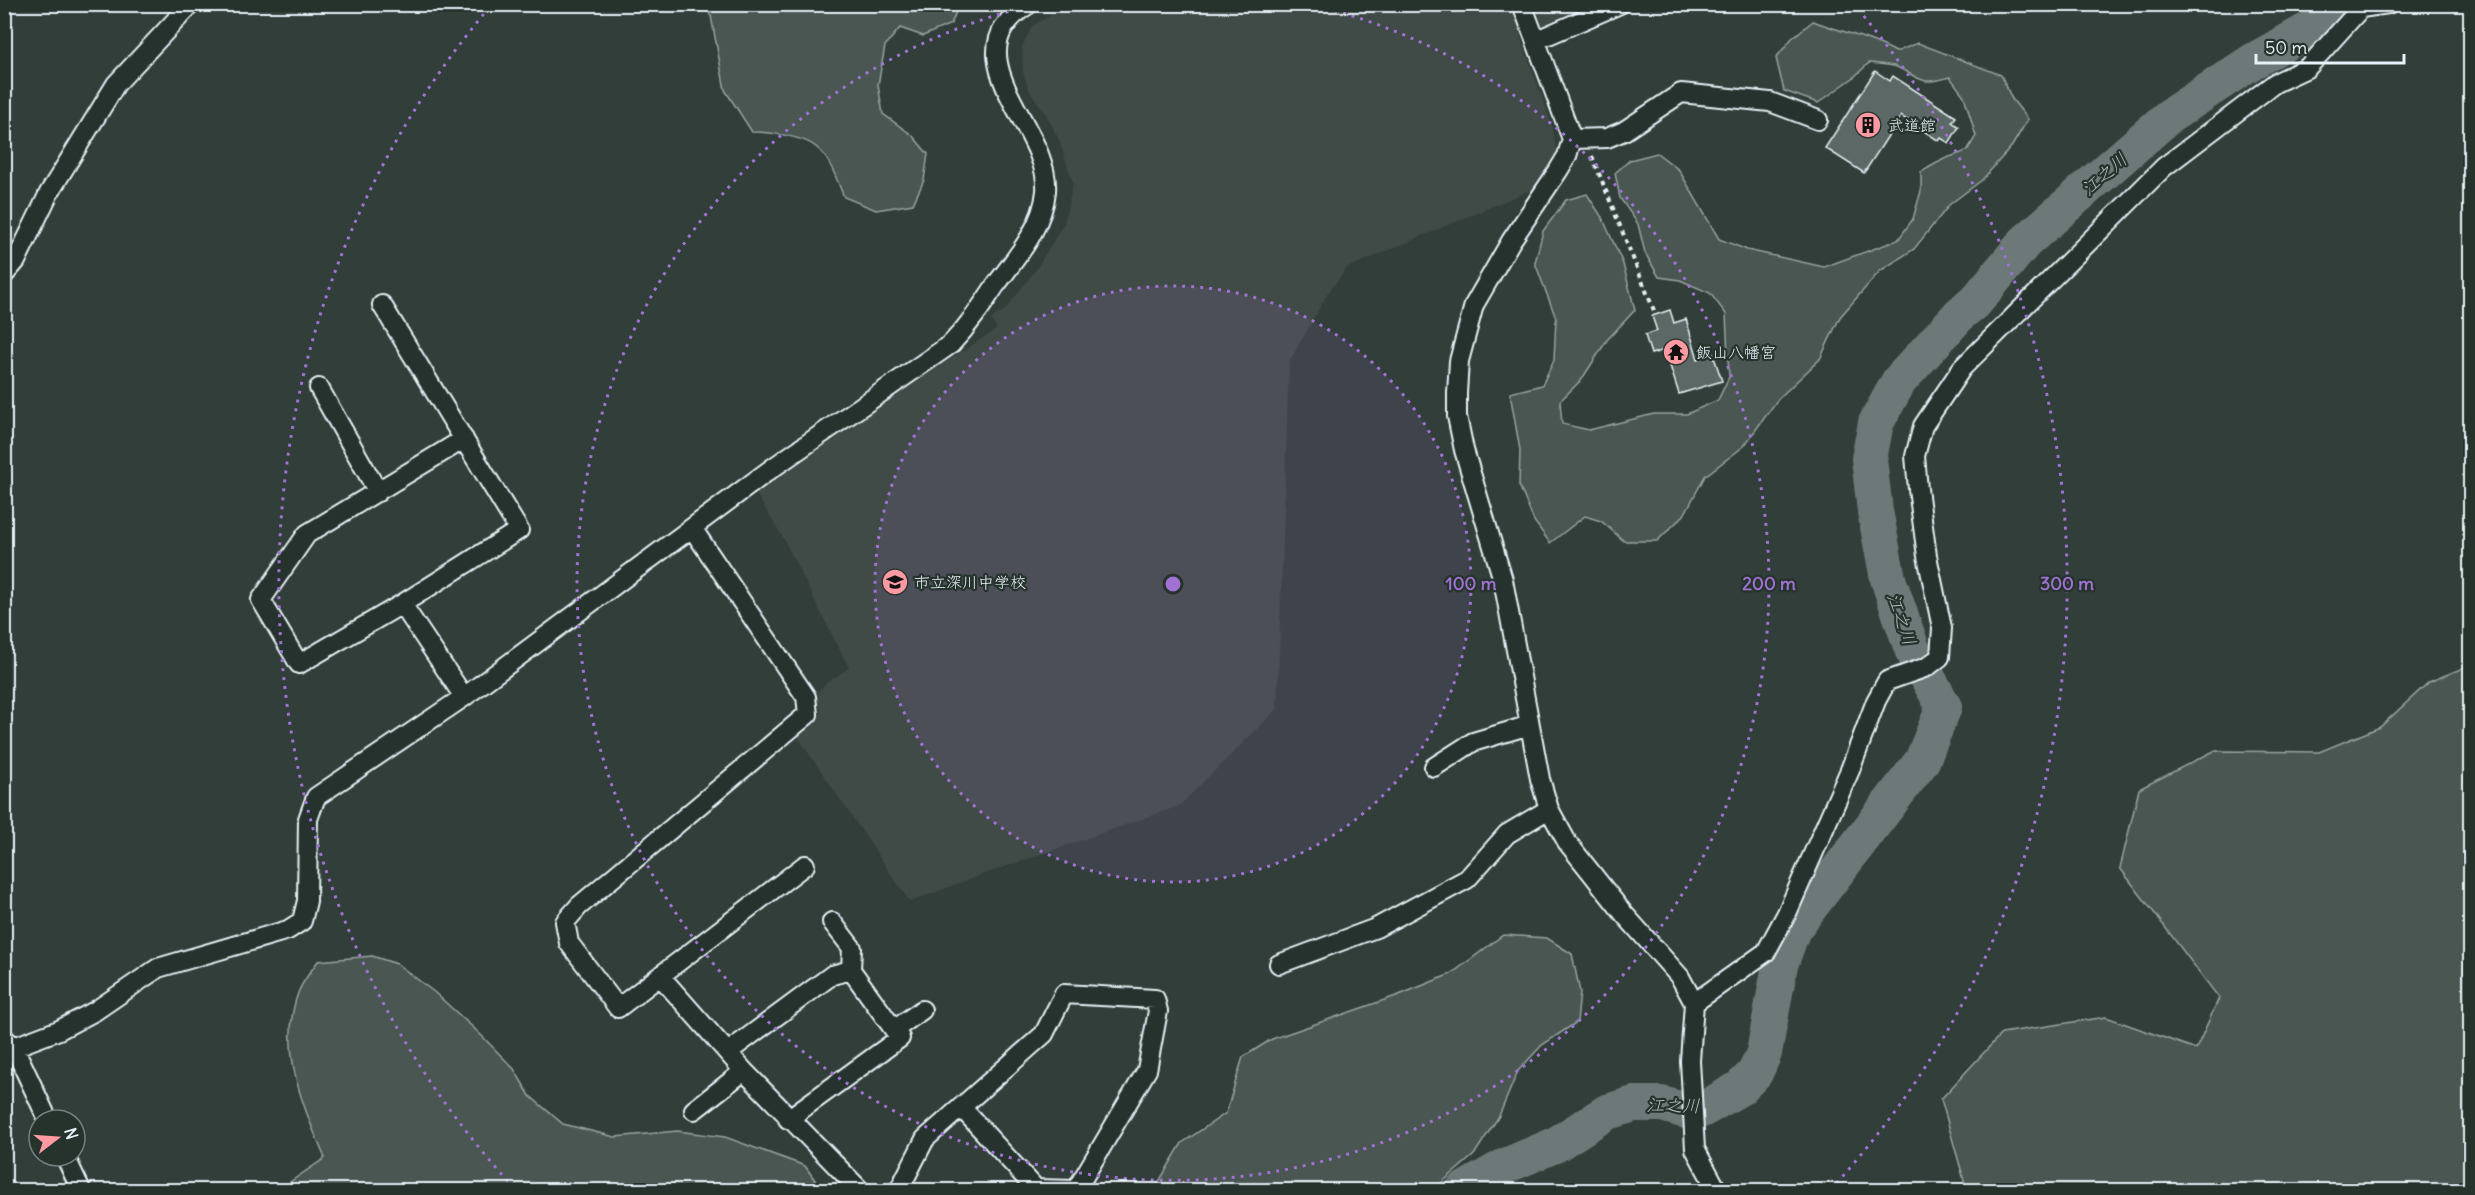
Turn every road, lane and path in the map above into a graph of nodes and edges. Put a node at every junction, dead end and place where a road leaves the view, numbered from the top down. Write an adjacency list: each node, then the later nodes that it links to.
1 (190, 4): 9 (street)
2 (1029, 4): 15 (street)
3 (1522, 4): 6 (street)
4 (1620, 4): 6 (street)
5 (2388, 4): 26 (street)
6 (1537, 40): 8 (street)
7 (1818, 120): 8 (street)
8 (1578, 139): 11 (path); 18 (street)
9 (4, 275)
10 (381, 305): 13 (street)
11 (1655, 314)
12 (319, 388): 14 (street)
13 (464, 440): 14 (street); 16 (street)
14 (378, 492): 16 (street)
15 (692, 528): 17 (street); 25 (street)
16 (402, 604): 17 (street)
17 (464, 697): 29 (street)
18 (1530, 725): 19 (street); 20 (street)
19 (1434, 767)
20 (1548, 809): 23 (street); 26 (street)
21 (805, 865): 25 (street)
22 (832, 922): 24 (street)
23 (1279, 964)
24 (851, 970): 28 (street); 30 (street)
25 (662, 977): 30 (street)
26 (1694, 1003): 40 (street)
27 (922, 1010): 28 (street)
28 (894, 1029): 35 (street)
29 (9, 1042): 33 (street)
30 (728, 1052): 31 (street)
31 (744, 1071): 34 (street); 35 (street)
32 (961, 1107): 32 (street); 39 (street)
33 (42, 1108)
34 (694, 1110)
35 (788, 1119): 38 (street)
36 (70, 1168): 37 (street)
37 (81, 1191)
38 (860, 1191)
39 (899, 1191)
40 (1717, 1191)

